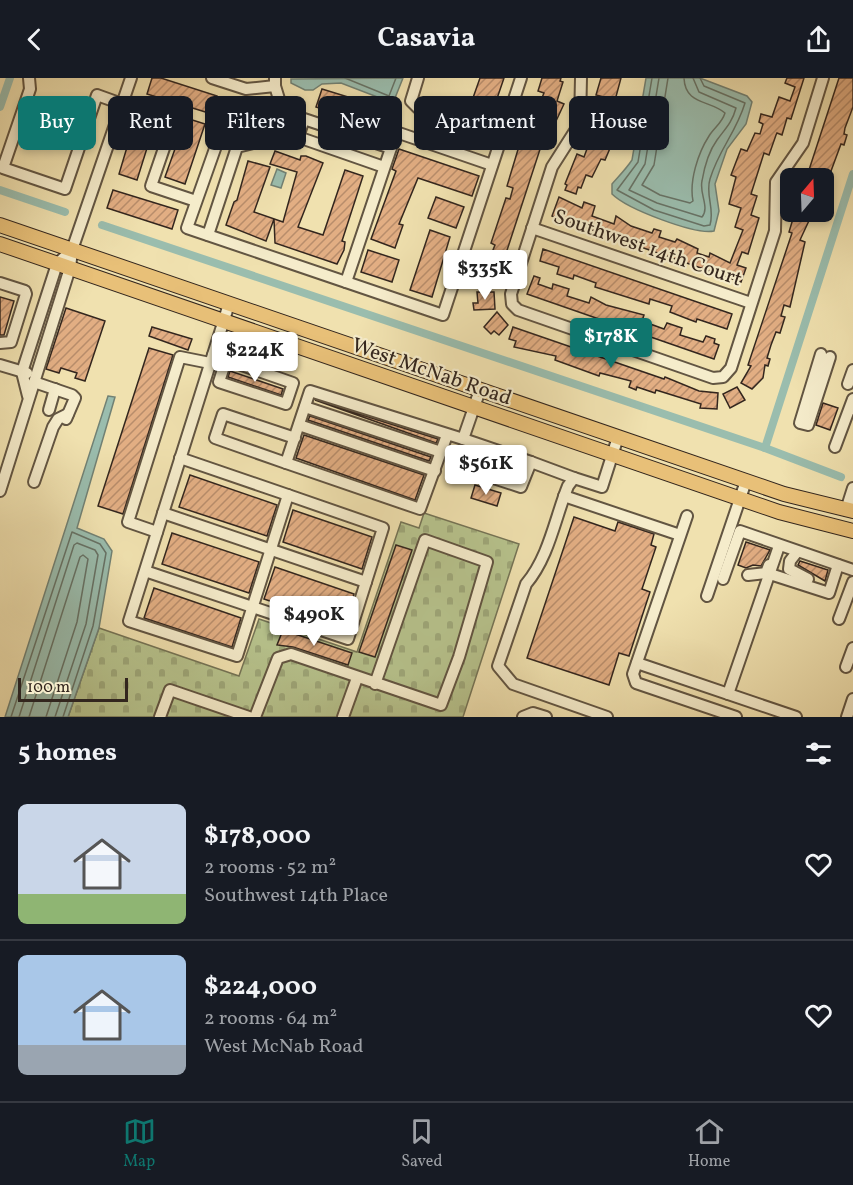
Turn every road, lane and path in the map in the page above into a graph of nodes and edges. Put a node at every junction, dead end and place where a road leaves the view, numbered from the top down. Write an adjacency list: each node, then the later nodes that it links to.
1 (28, 78): 11 (street)
2 (131, 78): 9 (street)
3 (212, 78): 8 (street)
4 (418, 78): 12 (street)
5 (521, 78): 10 (street)
6 (581, 78): 25 (street)
7 (823, 78): 32 (street)
8 (275, 82)
9 (125, 96)
10 (515, 96)
11 (108, 99)
12 (414, 104)
13 (402, 134): 21 (street)
14 (306, 141): 22 (street)
15 (108, 145): 28 (street)
16 (163, 150): 23 (street)
17 (214, 150): 23 (street)
18 (236, 150): 26 (street)
19 (390, 150): 22 (street)
20 (497, 150): 21 (street)
21 (492, 165): 30 (street)
22 (384, 167): 30 (street)
23 (196, 201): 26 (street)
24 (0, 225): 28 (main road, West McNab Road)
25 (532, 228): 32 (street, Southwest 14th Court); 32 (street)
26 (208, 235): 30 (street)
27 (0, 244): 29 (main road, West McNab Road)
28 (72, 250): 29 (street); 33 (main road, West McNab Road)
29 (63, 266): 34 (main road, West McNab Road); 41 (street); 42 (street)
30 (346, 282)
31 (0, 283): 35 (street)
32 (751, 303)
33 (229, 304): 34 (street); 45 (main road, West McNab Road)
34 (224, 321): 37 (street); 49 (main road, West McNab Road)
35 (0, 343)
36 (826, 356): 36 (street)
37 (211, 359): 38 (street); 59 (street); 76 (street)
38 (226, 360): 38 (street)
39 (0, 365): 41 (street)
40 (853, 370): 43 (street)
41 (22, 372): 42 (street); 46 (street)
42 (35, 379): 44 (street); 46 (street)
43 (848, 384)
44 (56, 389): 50 (street); 65 (street)
45 (480, 390): 49 (street); 53 (main road, West McNab Road)
46 (28, 398): 67 (street)
47 (853, 399): 56 (street)
48 (305, 407): 51 (street); 52 (street); 57 (street)
49 (474, 407): 55 (street); 58 (main road, West McNab Road)
50 (49, 410)
51 (299, 425): 54 (street); 62 (street)
52 (447, 435): 55 (street); 57 (street)
53 (618, 437): 58 (street); 64 (main road, West McNab Road)
54 (294, 438): 61 (street); 61 (street)
55 (467, 440): 60 (street); 60 (street)
56 (836, 447)
57 (441, 452): 62 (street)
58 (613, 454): 63 (street); 70 (main road, West McNab Road)
59 (180, 458): 68 (street); 72 (street)
60 (531, 462): 63 (street)
61 (286, 463): 62 (street)
62 (435, 471)
63 (574, 478): 69 (street)
64 (746, 481): 70 (street); 71 (main road, West McNab Road)
65 (34, 482)
66 (853, 488): 71 (street)
67 (0, 491)
68 (288, 495): 79 (street); 86 (street)
69 (564, 496): 77 (street); 105 (street)
70 (740, 498): 74 (street); 75 (main road, West McNab Road)
71 (850, 510)
72 (163, 513): 76 (street); 79 (street)
73 (687, 516): 77 (street)
74 (736, 529): 78 (street); 84 (street); 89 (street)
75 (853, 531)
76 (157, 532): 83 (street)
77 (680, 535): 93 (street)
78 (778, 549): 80 (street); 84 (street); 85 (street)
79 (271, 550): 86 (street); 90 (street)
80 (797, 552): 81 (street); 88 (street)
81 (838, 565): 82 (street); 88 (street)
82 (853, 570)
83 (145, 571): 90 (street); 90 (street)
84 (748, 575): 85 (street)
85 (769, 578): 88 (street); 97 (street)
86 (366, 582): 90 (street)
87 (853, 582): 91 (street)
88 (831, 586)
89 (707, 596)
90 (253, 607)
91 (839, 619)
92 (853, 648): 94 (street)
93 (637, 663): 97 (street); 106 (street)
94 (846, 667)
95 (357, 678): 96 (street); 101 (street); 102 (street)
96 (375, 684): 96 (street)
97 (728, 694): 107 (street)
98 (853, 699): 108 (street)
99 (160, 717): 100 (street)
100 (249, 717)
101 (255, 717)
102 (343, 717)
103 (523, 717): 104 (street)
104 (546, 717)
105 (606, 717)
106 (736, 717)
107 (796, 717)
108 (847, 717)

